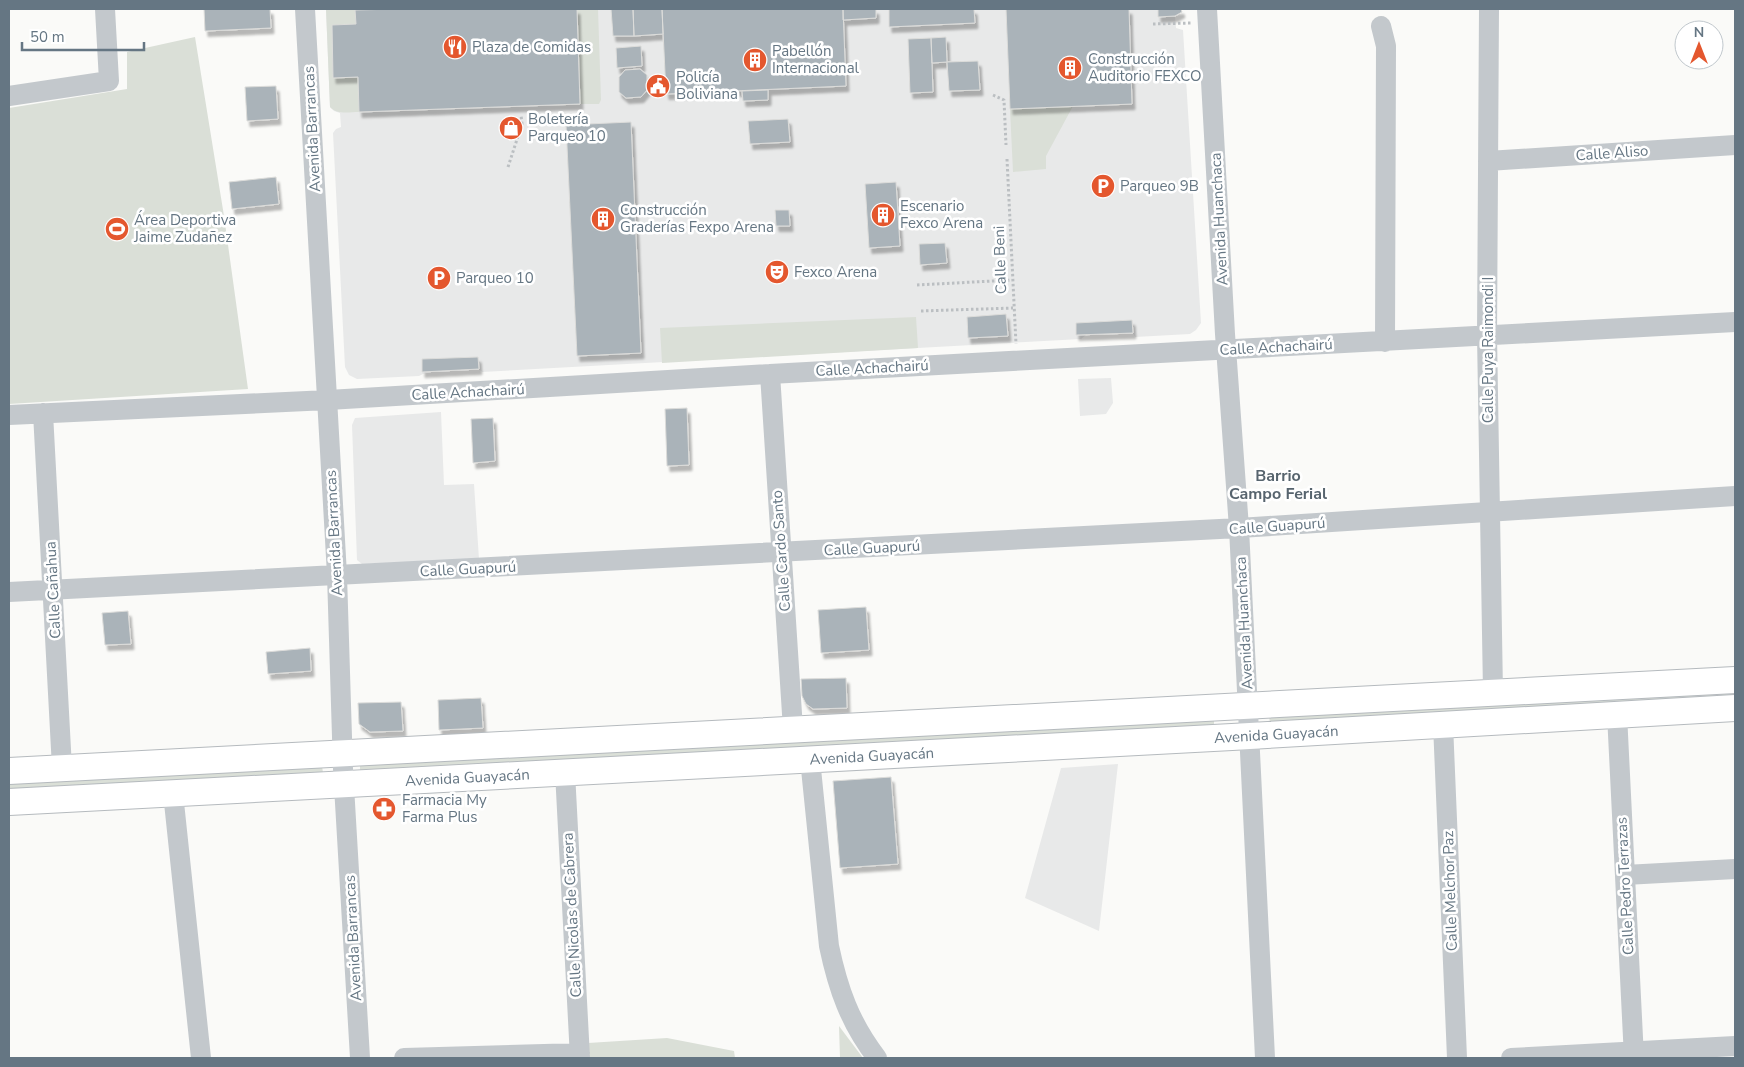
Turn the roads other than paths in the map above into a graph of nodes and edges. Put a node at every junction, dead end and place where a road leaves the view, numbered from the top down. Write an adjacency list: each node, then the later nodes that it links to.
1 (105, 9): 6 (street)
2 (305, 9): 14 (street, Avenida Barrancas)
3 (1207, 9): 12 (street, Avenida Huanchaca)
4 (1489, 9): 8 (street, Calle Puya Raimondi I)
5 (1381, 26): 11 (street)
6 (9, 96)
7 (1735, 145): 8 (street, Calle Aliso)
8 (1488, 160): 10 (street, Calle Puya Raimondi I)
9 (1735, 322): 10 (street, Calle Achachairú)
10 (1487, 335): 11 (street, Calle Achachairú); 18 (street, Calle Puya Raimondi I)
11 (1385, 342): 12 (street, Calle Achachairú)
12 (1226, 349): 13 (street, Calle Achachairú); 19 (street, Avenida Huanchaca)
13 (770, 374): 14 (street, Calle Achachairú); 20 (street, Calle Cardo Santo)
14 (328, 400): 15 (street, Calle Achachairú); 21 (street, Avenida Barrancas)
15 (44, 413): 16 (street, Calle Achachairú); 22 (street, Calle Cañahua)
16 (9, 415)
17 (1735, 496): 18 (street, Calle Guapurú)
18 (1490, 512): 19 (street, Calle Guapurú); 25 (street, Calle Puya Raimondi I)
19 (1239, 528): 20 (street, Calle Guapurú); 26 (street, Avenida Huanchaca)
20 (781, 553): 21 (street, Calle Guapurú); 30 (street, Calle Cardo Santo)
21 (337, 575): 22 (street, Calle Guapurú); 32 (street, Avenida Barrancas)
22 (53, 590): 23 (street, Calle Guapurú); 34 (street, Calle Cañahua)
23 (9, 592)
24 (1735, 680): 25 (main road, Avenida Guayacán)
25 (1493, 692): 26 (main road, Avenida Guayacán)
26 (1249, 706): 30 (main road, Avenida Guayacán); 31 (street, Avenida Huanchaca)
27 (1735, 708): 28 (main road, Avenida Guayacán)
28 (1617, 714): 29 (main road, Avenida Guayacán); 41 (street, Calle Pedro Terrazas)
29 (1443, 724): 31 (main road, Avenida Guayacán); 50 (street, Calle Melchor Paz)
30 (792, 729): 32 (main road, Avenida Guayacán)
31 (1250, 736): 33 (main road, Avenida Guayacán); 49 (street, Avenida Huanchaca)
32 (342, 752): 34 (main road, Avenida Guayacán); 37 (street, Avenida Barrancas)
33 (810, 759): 36 (main road, Avenida Guayacán); 48 (street)
34 (62, 768): 35 (main road, Avenida Guayacán)
35 (9, 771)
36 (565, 772): 37 (main road, Avenida Guayacán); 44 (street, Calle Nicolas de Cabrera)
37 (343, 784): 38 (main road, Avenida Guayacán); 46 (street, Avenida Barrancas)
38 (173, 793): 39 (main road, Avenida Guayacán); 45 (street)
39 (9, 802)
40 (1735, 869): 41 (street)
41 (1625, 875): 43 (street, Calle Pedro Terrazas)
42 (1735, 1046): 43 (street)
43 (1634, 1055): 51 (street)
44 (580, 1056): 47 (street)
45 (202, 1058)
46 (360, 1058)
47 (404, 1058)
48 (877, 1058)
49 (1265, 1058)
50 (1457, 1058)
51 (1511, 1058)

